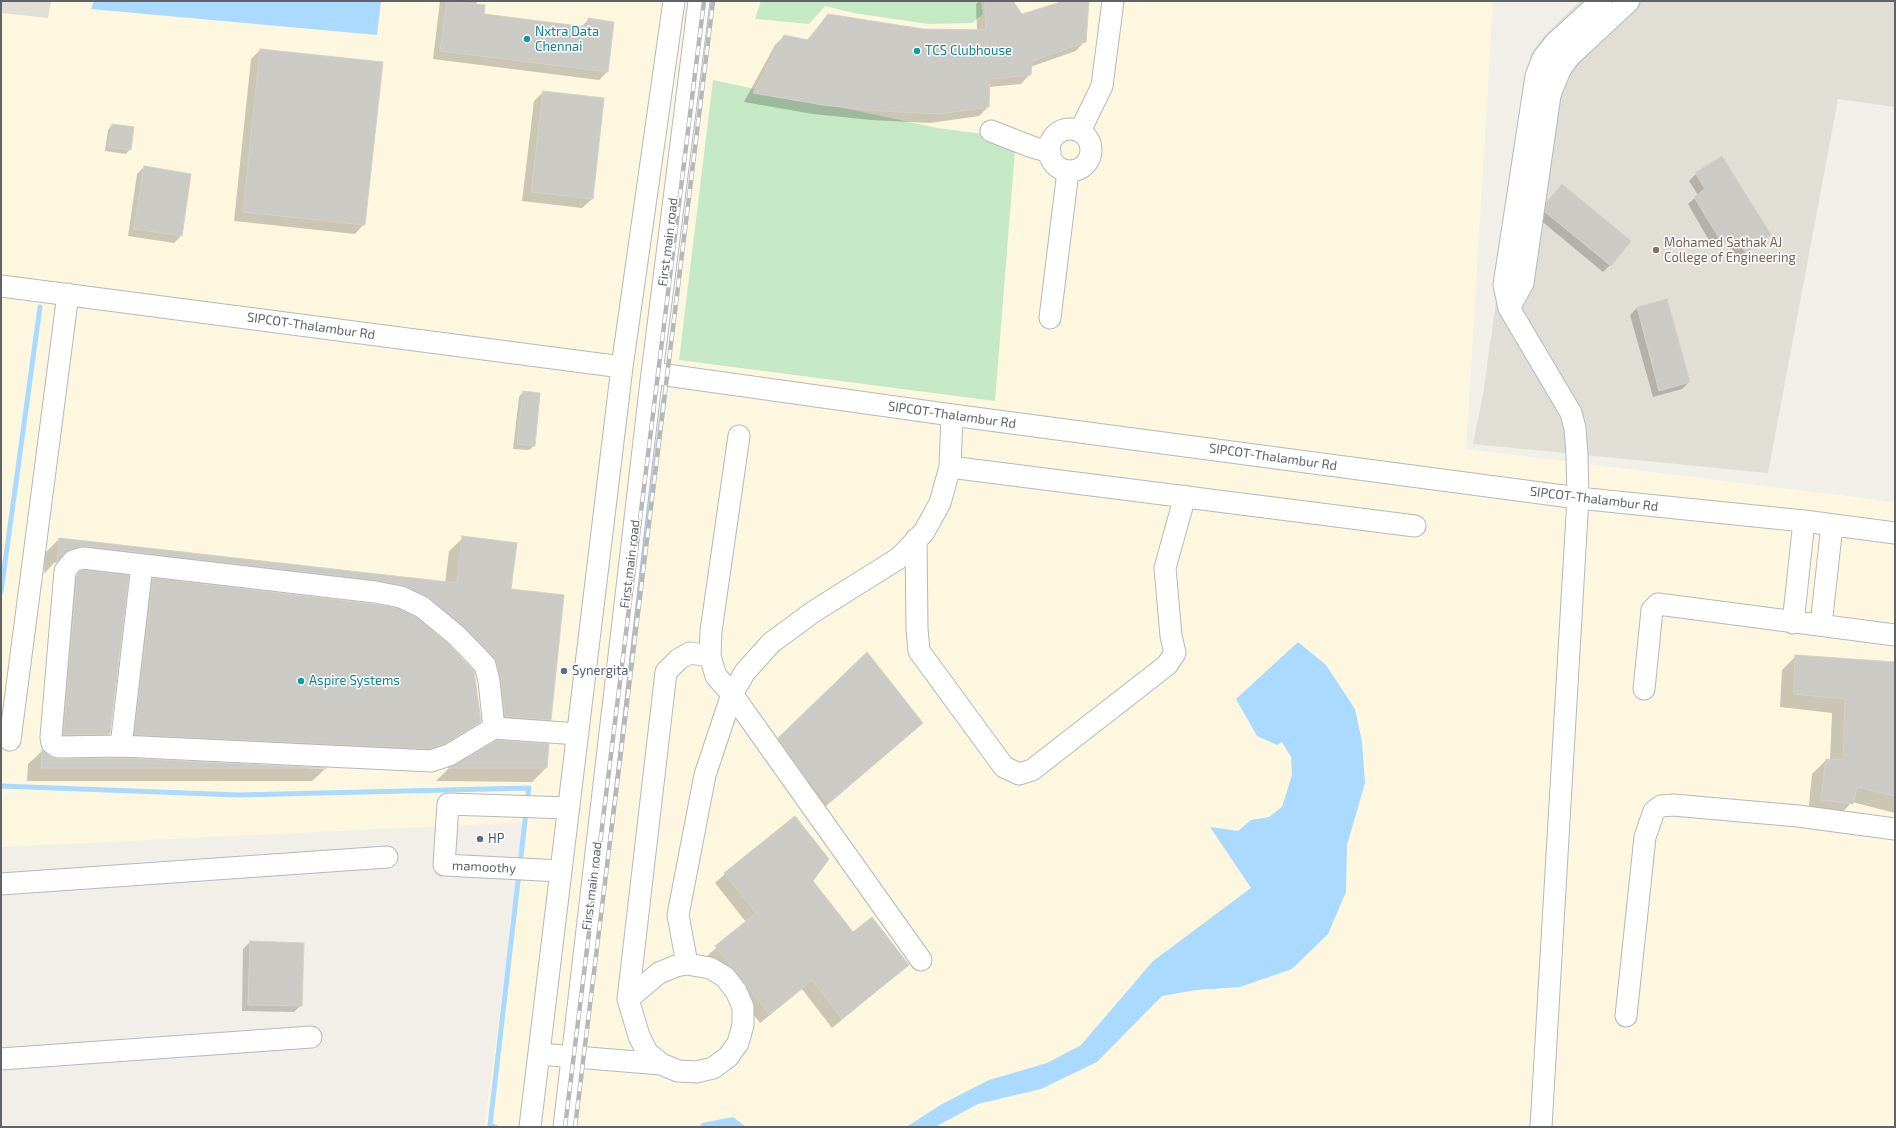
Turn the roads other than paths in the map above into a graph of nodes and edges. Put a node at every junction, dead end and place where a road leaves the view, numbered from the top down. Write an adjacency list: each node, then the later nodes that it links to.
1 (674, 1): 14 (street)
2 (699, 1): 15 (street, First main road)
3 (1113, 1): 7 (street)
4 (1601, 1): 12 (street)
5 (1629, 1): 12 (street)
6 (991, 131): 8 (street)
7 (1080, 131): 8 (street); 9 (street)
8 (1050, 152): 9 (street)
9 (1068, 170): 13 (street)
10 (1, 286): 11 (street, SIPCOT-Thalambur Rd)
11 (68, 294): 14 (street, SIPCOT-Thalambur Rd); 35 (street)
12 (1509, 308): 20 (street)
13 (1050, 318)
14 (622, 367): 34 (street)
15 (652, 373): 16 (street, SIPCOT-Thalambur Rd); 48 (street, First main road)
16 (952, 415): 18 (street); 20 (street, SIPCOT-Thalambur Rd)
17 (739, 436): 30 (street)
18 (950, 467): 19 (street); 25 (street)
19 (1185, 496): 23 (street); 25 (street)
20 (1578, 498): 21 (street, SIPCOT-Thalambur Rd); 53 (street)
21 (1804, 521): 22 (street, SIPCOT-Thalambur Rd); 27 (street)
22 (1832, 525): 24 (street, SIPCOT-Thalambur Rd); 28 (street)
23 (1415, 526)
24 (1895, 533)
25 (916, 539): 32 (street)
26 (142, 566): 33 (street); 36 (street); 36 (street)
27 (1793, 623): 28 (street); 31 (street)
28 (1821, 625): 29 (street)
29 (1895, 635)
30 (710, 656): 32 (street); 44 (street)
31 (1644, 689)
32 (732, 694): 42 (street); 43 (street)
33 (494, 728): 34 (street); 36 (street)
34 (578, 734): 37 (street)
35 (10, 740)
36 (121, 746)
37 (569, 808): 40 (street); 40 (street, mamoothy)
38 (1895, 830): 45 (street)
39 (387, 857): 41 (street)
40 (561, 871): 47 (street)
41 (1, 884)
42 (921, 960)
43 (687, 964): 44 (street); 50 (street)
44 (628, 999): 50 (street)
45 (1626, 1016)
46 (311, 1037): 49 (street)
47 (539, 1054): 48 (street); 51 (street)
48 (572, 1057): 50 (street); 52 (street, First main road)
49 (1, 1059)
50 (661, 1064)
51 (530, 1127)
52 (564, 1127)
53 (1541, 1127)

